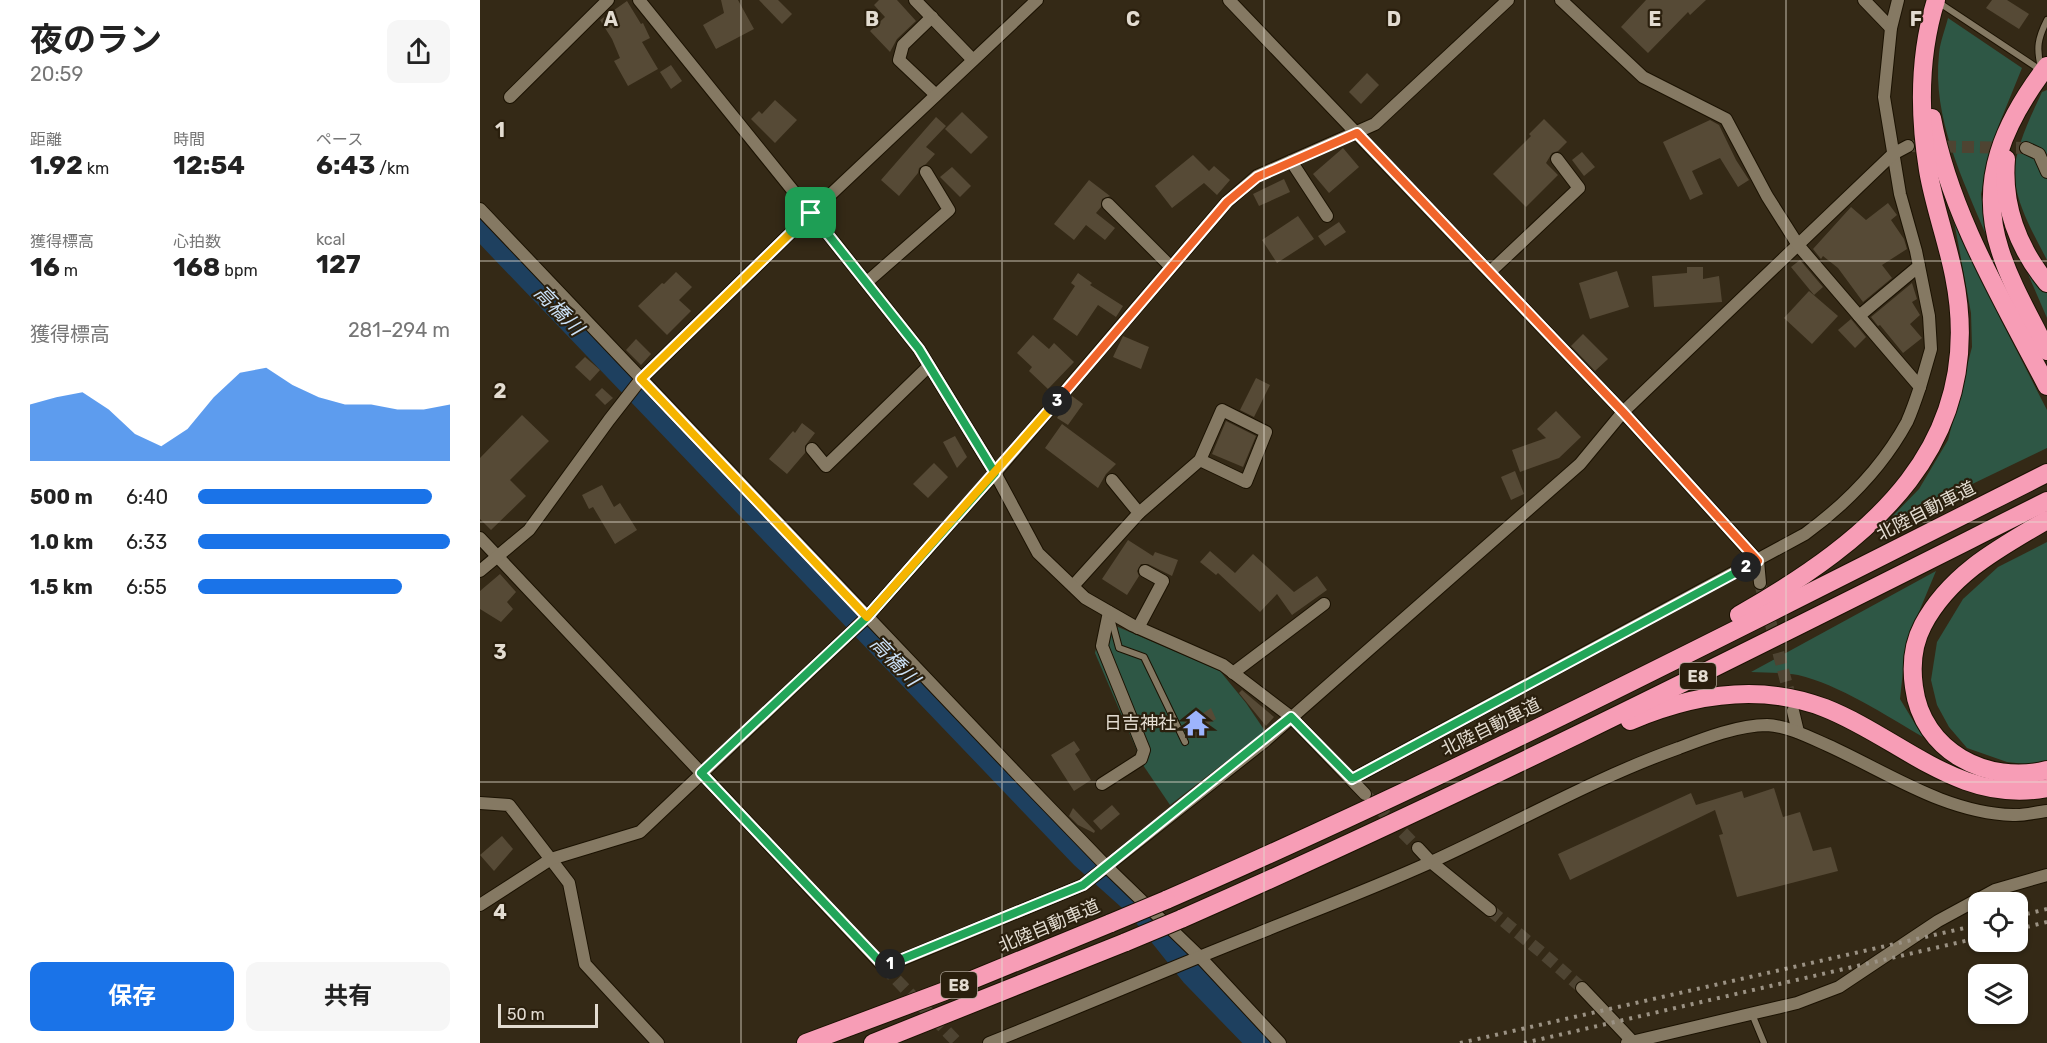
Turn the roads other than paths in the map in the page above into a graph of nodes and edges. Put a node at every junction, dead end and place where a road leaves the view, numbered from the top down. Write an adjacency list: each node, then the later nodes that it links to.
1 (608, 0): 19 (street)
2 (639, 0): 30 (street)
3 (915, 0): 11 (street)
4 (1037, 0): 14 (street)
5 (1229, 0): 20 (street)
6 (1508, 0): 20 (street)
7 (1562, 0): 32 (street)
8 (1864, 0): 13 (street)
9 (1898, 0): 13 (street)
10 (1936, 0): 15 (highway); 16 (lane)
11 (932, 17): 14 (street); 18 (street)
12 (2047, 20): 16 (lane)
13 (1891, 28): 23 (street)
14 (973, 60): 18 (street)
15 (1924, 63): 42 (highway); 68 (highway)
16 (2045, 69): 17 (highway)
17 (2030, 90): 37 (highway); 39 (highway)
18 (936, 95): 30 (street)
19 (510, 97)
20 (1357, 133): 25 (street); 35 (street)
21 (1908, 146): 23 (street)
22 (2026, 148): 27 (street)
23 (1893, 154): 32 (street); 33 (street)
24 (1557, 159): 35 (street)
25 (1291, 161): 31 (street); 34 (street)
26 (926, 172): 36 (street)
27 (2047, 172)
28 (1108, 204): 34 (street)
29 (480, 208): 41 (street)
30 (811, 213): 36 (street); 41 (street)
31 (1327, 216)
32 (1798, 245): 38 (street); 44 (street)
33 (1919, 266): 38 (street); 43 (street)
34 (1171, 267): 47 (street)
35 (1490, 272): 44 (street)
36 (867, 282): 40 (street)
37 (2047, 284)
38 (1859, 316): 43 (street)
39 (2047, 351)
40 (929, 366): 45 (street); 47 (street)
41 (641, 379): 54 (street); 62 (street)
42 (2047, 386)
43 (1920, 387): 55 (street)
44 (1623, 412): 55 (street); 66 (street)
45 (812, 449)
46 (1200, 460): 46 (street); 51 (street)
47 (995, 473): 59 (street); 62 (street)
48 (2047, 473): 68 (highway, 北陸自動車道 / E8)
49 (1112, 480): 51 (street)
50 (2047, 501): 78 (highway, E8)
51 (1139, 513): 59 (street)
52 (2047, 520): 70 (highway)
53 (480, 538): 54 (street)
54 (498, 556): 56 (street); 71 (street)
55 (1758, 561): 58 (street); 72 (street)
56 (480, 572)
57 (1145, 572): 63 (street)
58 (1760, 583)
59 (1073, 586): 61 (street)
60 (1324, 604): 64 (street)
61 (1109, 612): 63 (street); 69 (lane); 73 (street)
62 (867, 617): 71 (street); 82 (street)
63 (1138, 628): 64 (street)
64 (1233, 673): 66 (street)
65 (1793, 711): 67 (street)
66 (1291, 717): 72 (street); 82 (street)
67 (1798, 732): 77 (street); 81 (street)
68 (1525, 734): 90 (highway, 北陸自動車道 / E8, bridge)
69 (1185, 742)
70 (2047, 770)
71 (701, 773): 80 (street); 82 (street)
72 (1352, 779): 75 (street)
73 (1102, 784)
74 (2047, 788): 78 (highway)
75 (1365, 794)
76 (480, 803): 80 (street)
77 (2047, 811)
78 (1347, 846): 91 (highway, E8, bridge)
79 (1418, 848): 81 (street)
80 (551, 858): 84 (street); 89 (street)
81 (1431, 862): 85 (street); 86 (street)
82 (1107, 867): 86 (street)
83 (2047, 875): 88 (street)
84 (480, 905)
85 (1490, 910)
86 (1200, 957): 92 (street); 93 (street)
87 (1582, 988): 94 (street)
88 (1752, 1014): 94 (street); 95 (lane)
89 (658, 1043)
90 (806, 1043)
91 (873, 1043)
92 (989, 1043)
93 (1280, 1043)
94 (1631, 1043)
95 (1764, 1043)

